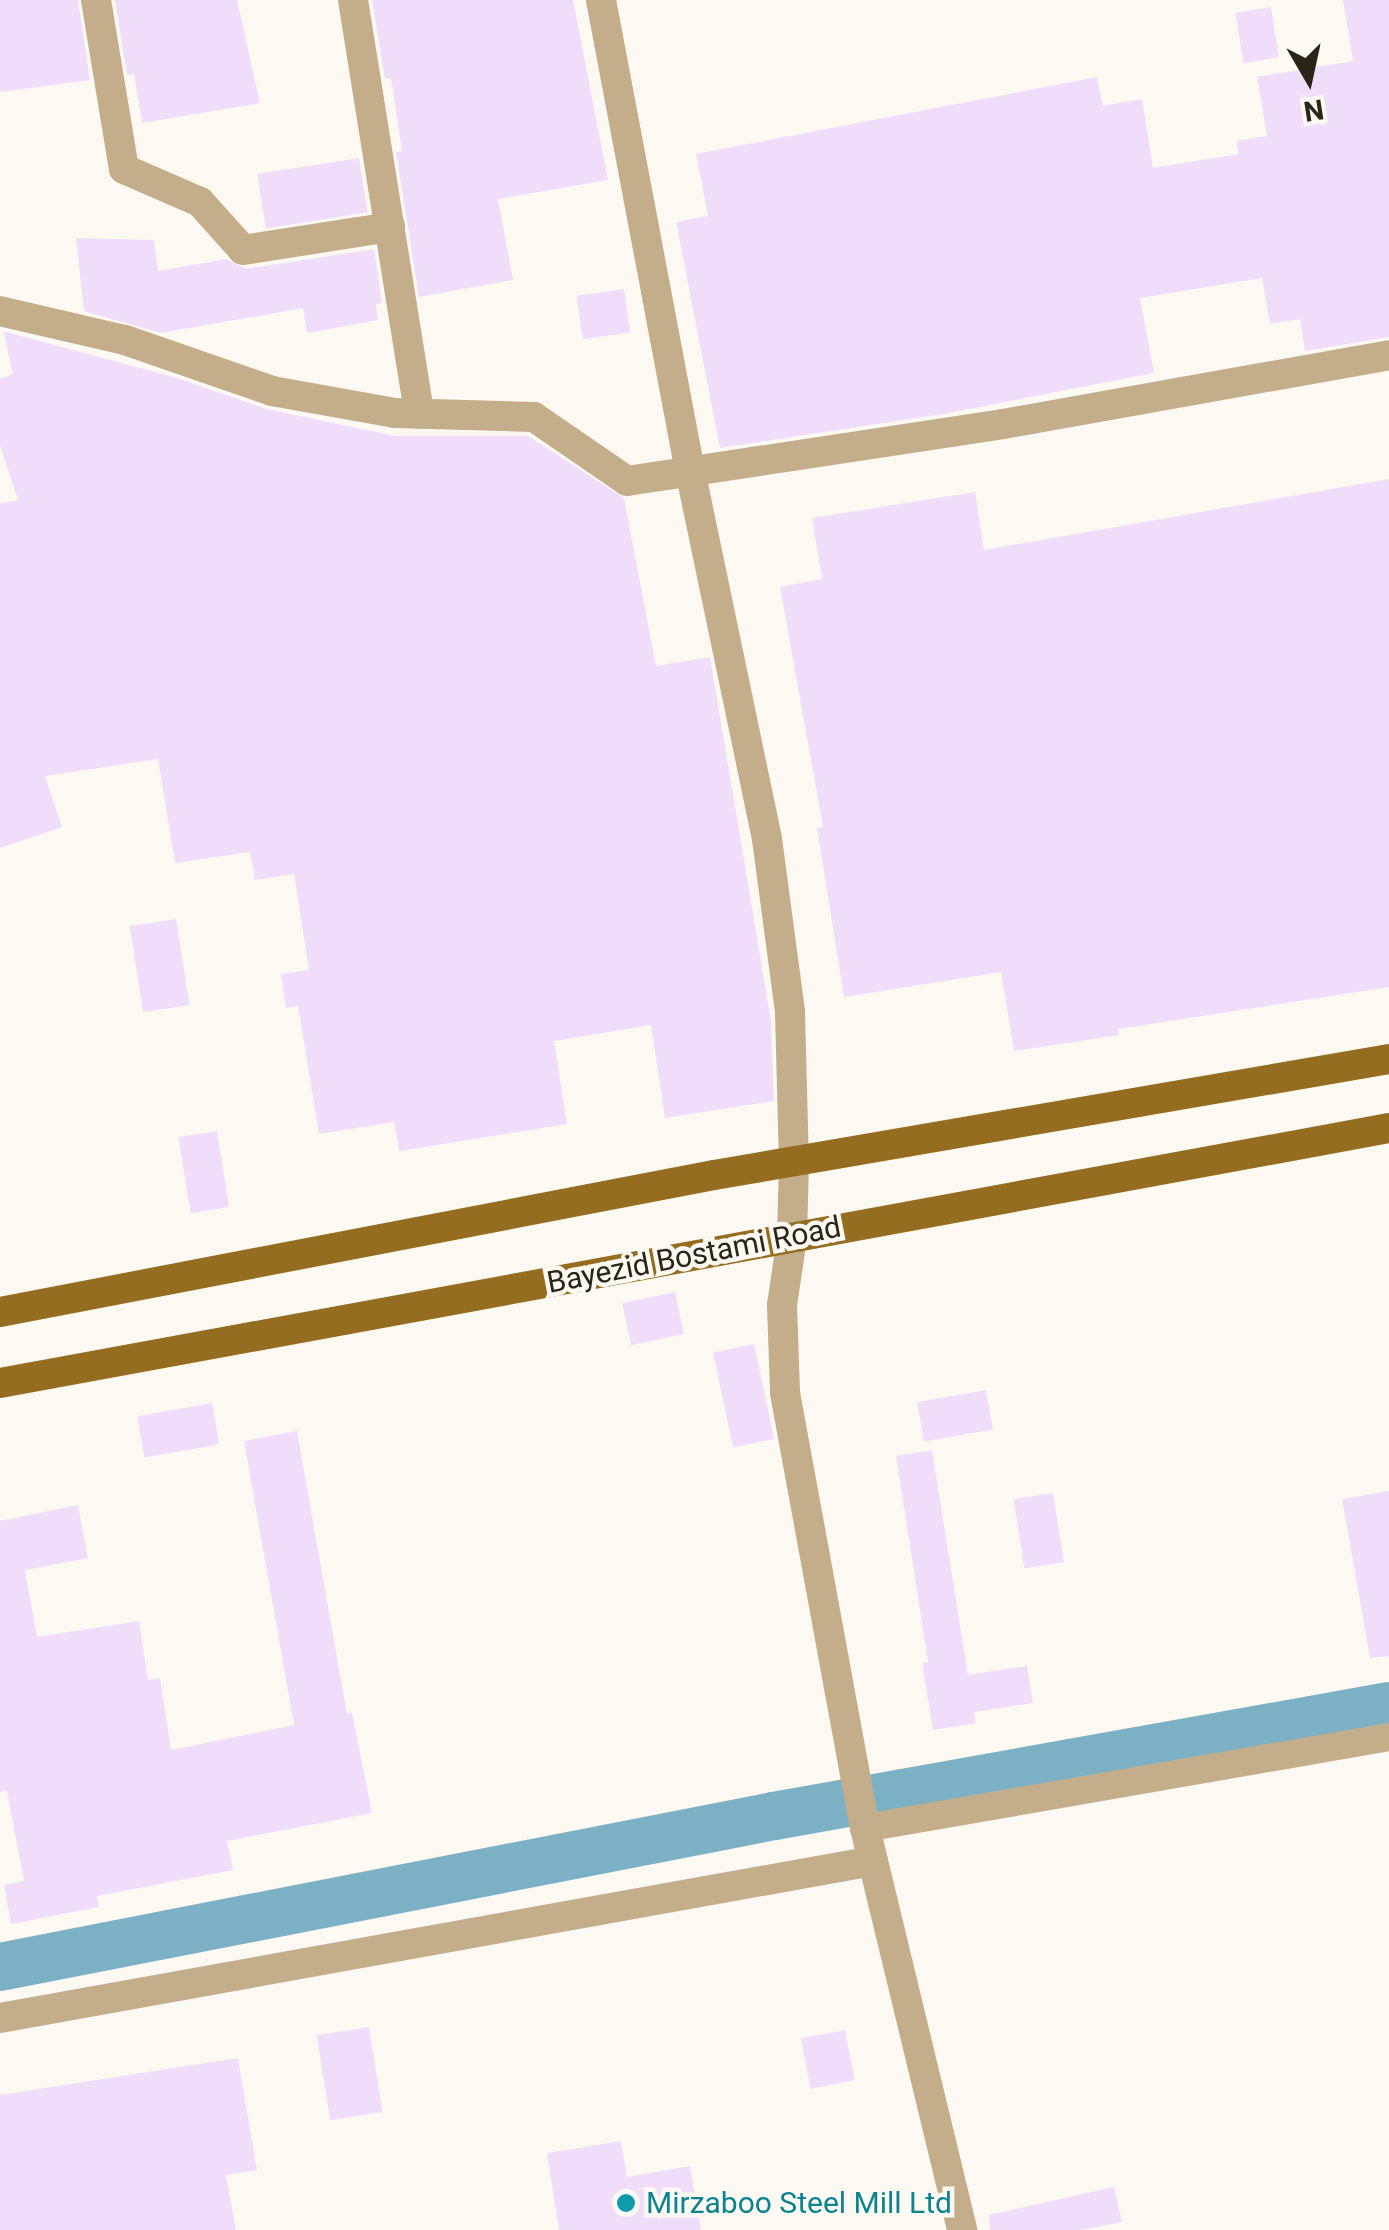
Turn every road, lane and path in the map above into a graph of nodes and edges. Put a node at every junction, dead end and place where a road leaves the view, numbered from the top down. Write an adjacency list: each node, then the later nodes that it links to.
1 (96, 0): 4 (street)
2 (353, 0): 4 (street)
3 (602, 0): 8 (street)
4 (390, 227): 7 (street)
5 (0, 311): 7 (street)
6 (1389, 354): 8 (street)
7 (419, 414): 8 (street)
8 (690, 474): 11 (street)
9 (1389, 1058): 11 (main road)
10 (1389, 1128): 12 (main road, Bayezid Bostami Road)
11 (794, 1161): 12 (street); 13 (main road)
12 (792, 1238): 14 (main road, Bayezid Bostami Road); 16 (street)
13 (0, 1312)
14 (0, 1384)
15 (1389, 1737): 16 (lane)
16 (865, 1828): 17 (street)
17 (873, 1861): 18 (street); 19 (street)
18 (0, 2018)
19 (962, 2230)

